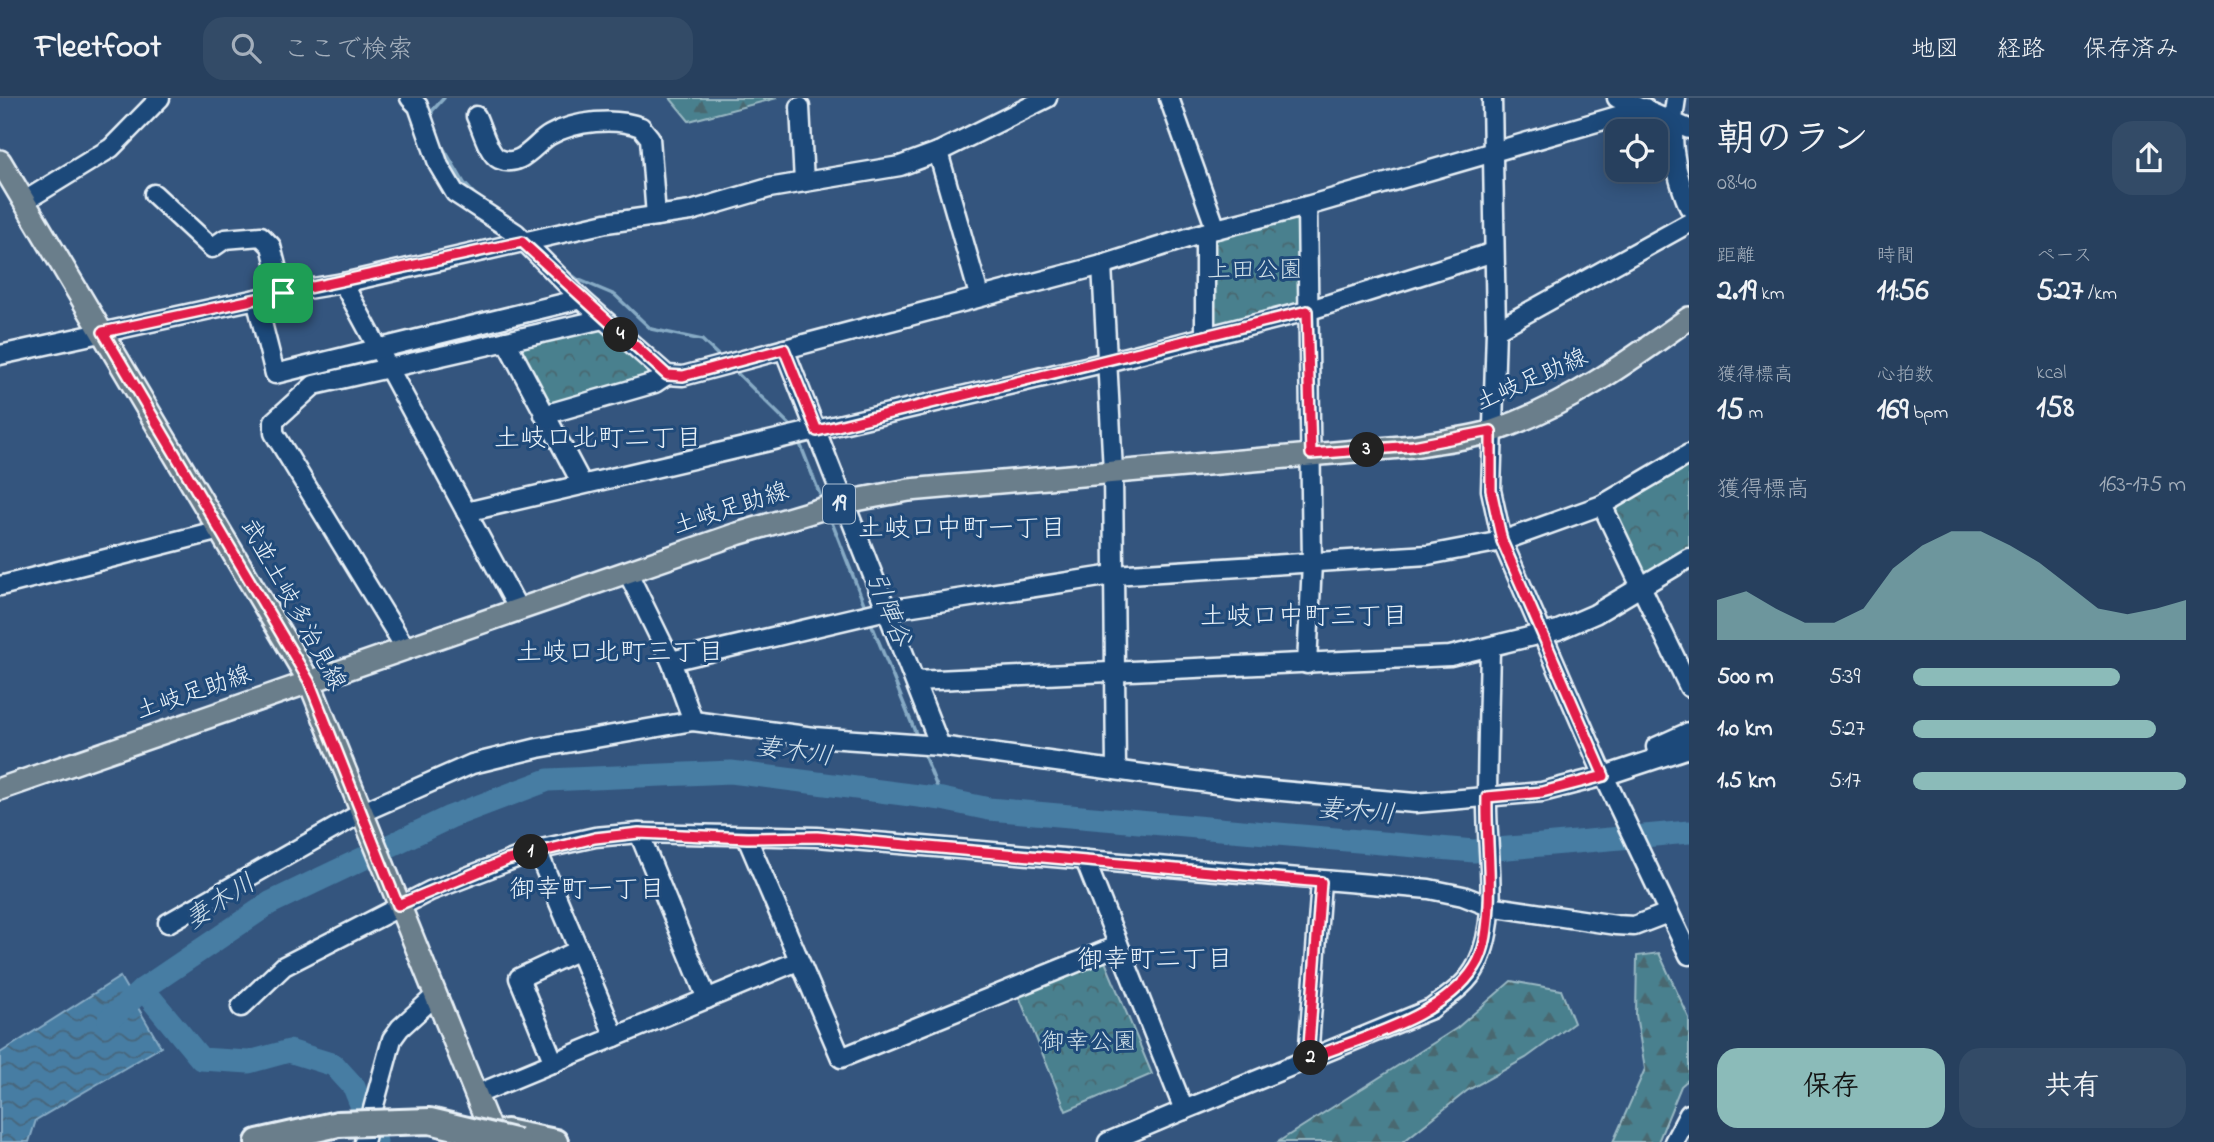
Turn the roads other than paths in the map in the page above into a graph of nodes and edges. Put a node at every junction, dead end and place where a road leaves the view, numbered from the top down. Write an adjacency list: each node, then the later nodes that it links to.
1 (160, 98): 18 (street)
2 (410, 98): 24 (street)
3 (1046, 98): 14 (street)
4 (1169, 98): 23 (street)
5 (1492, 98): 13 (street)
6 (1617, 98): 9 (street)
7 (1676, 98): 11 (street)
8 (800, 107): 16 (street)
9 (1645, 108): 11 (street); 13 (street)
10 (476, 116): 21 (street)
11 (1671, 123): 12 (street); 20 (street)
12 (1689, 129)
13 (1495, 150): 19 (street); 25 (street)
14 (938, 152): 16 (street); 29 (street)
15 (0, 161): 18 (main road, 武並土岐多治見線)
16 (804, 182): 21 (street)
17 (154, 194): 28 (street)
18 (23, 202): 36 (main road, 武並土岐多治見線)
19 (1307, 206): 23 (street); 32 (street)
20 (1689, 207)
21 (656, 216): 24 (street)
22 (1689, 223): 35 (street)
23 (1210, 231): 26 (street); 37 (street)
24 (522, 242): 27 (street); 31 (street)
25 (1493, 252): 32 (street); 35 (street)
26 (1102, 265): 29 (street); 42 (street)
27 (343, 283): 28 (street); 39 (street)
28 (283, 293): 30 (street)
29 (979, 295): 40 (street)
30 (256, 299): 36 (street); 39 (street)
31 (581, 299): 34 (street); 39 (street)
32 (1307, 311): 37 (street); 48 (street)
33 (1689, 318): 47 (main road, 土岐足助線 / 19)
34 (603, 319): 38 (street); 44 (street)
35 (1496, 330): 47 (street)
36 (103, 332): 41 (street); 55 (main road, 武並土岐多治見線)
37 (1205, 336): 42 (street)
38 (506, 341): 43 (street); 45 (street)
39 (376, 348): 43 (street)
40 (784, 349): 44 (street); 46 (street)
41 (0, 355)
42 (1107, 362): 46 (street); 50 (street)
43 (387, 369): 54 (street); 67 (street)
44 (667, 375): 45 (street)
45 (544, 415): 51 (street)
46 (817, 431): 51 (street); 52 (street)
47 (1491, 431): 48 (main road, 土岐足助線 / 19); 56 (street)
48 (1311, 454): 50 (main road, 土岐足助線 / 19); 58 (street)
49 (1689, 454): 53 (street)
50 (1113, 471): 52 (main road, 土岐足助線 / 19); 60 (street)
51 (582, 484): 54 (street)
52 (845, 502): 59 (main road, 土岐足助線 / 19); 64 (street)
53 (1602, 505): 56 (street); 62 (street)
54 (466, 512): 63 (street)
55 (220, 530): 61 (street); 71 (main road, 武並土岐多治見線)
56 (1502, 541): 58 (street); 65 (street)
57 (1689, 558): 62 (street)
58 (1312, 563): 60 (street); 69 (street)
59 (628, 573): 63 (main road, 土岐足助線 / 19); 68 (street)
60 (1113, 575): 64 (street); 70 (street)
61 (0, 586)
62 (1641, 586): 65 (street); 73 (street)
63 (519, 610): 67 (main road, 土岐足助線 / 19)
64 (887, 610): 68 (street); 72 (street)
65 (1543, 633): 66 (street); 80 (street)
66 (1490, 648): 69 (street); 82 (street)
67 (406, 649): 71 (main road, 土岐足助線 / 19)
68 (671, 661): 74 (street)
69 (1307, 664): 70 (street)
70 (1115, 673): 72 (street); 79 (street)
71 (309, 681): 81 (main road, 土岐足助線 / 19); 83 (main road, 武並土岐多治見線)
72 (915, 681): 76 (street)
73 (1689, 687)
74 (694, 721): 76 (street); 83 (street)
75 (1689, 732): 77 (street)
76 (940, 746): 79 (street)
77 (1656, 747)
78 (1689, 748): 80 (street)
79 (1116, 769): 82 (street)
80 (1607, 781): 82 (street); 91 (street)
81 (0, 789)
82 (1487, 802): 89 (street)
83 (364, 815): 90 (main road, 武並土岐多治見線); 92 (street)
84 (639, 833): 85 (street); 86 (street); 98 (street)
85 (747, 838): 87 (street); 96 (street)
86 (537, 850): 90 (street); 94 (street)
87 (1085, 860): 88 (street); 93 (street)
88 (1321, 882): 89 (street); 101 (street)
89 (1489, 900): 91 (street); 101 (street)
90 (397, 902): 97 (main road, 武並土岐多治見線); 99 (street)
91 (1668, 913): 95 (street)
92 (168, 923)
93 (1117, 946): 96 (street); 104 (street)
94 (579, 950): 100 (street); 102 (street)
95 (1689, 955)
96 (797, 961): 98 (street)
97 (435, 996): 103 (main road, 武並土岐多治見線); 106 (street)
98 (706, 999): 100 (street)
99 (241, 1007)
100 (615, 1037): 102 (street)
101 (1308, 1059): 104 (street)
102 (554, 1063): 103 (street)
103 (475, 1095): 108 (main road, 武並土岐多治見線)
104 (1184, 1110): 113 (street)
105 (1689, 1114): 114 (street)
106 (367, 1131)
107 (334, 1135): 109 (highway); 110 (highway); 111 (highway, bridge)
108 (493, 1139): 112 (highway)
109 (258, 1142)
110 (458, 1142)
111 (518, 1142)
112 (555, 1142)
113 (1108, 1142)
114 (1674, 1142)

